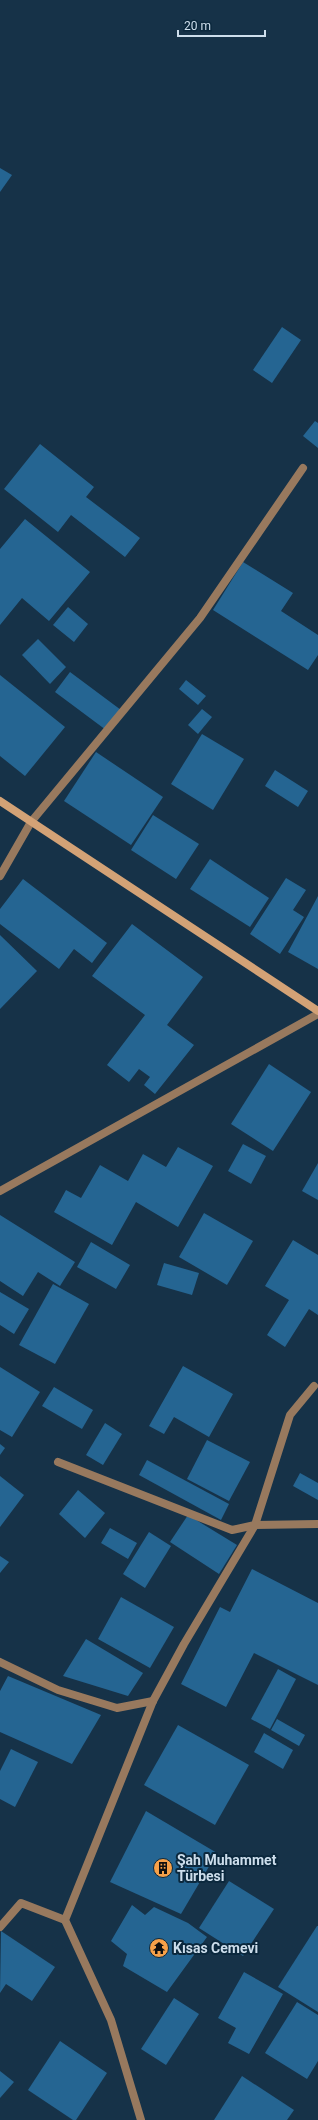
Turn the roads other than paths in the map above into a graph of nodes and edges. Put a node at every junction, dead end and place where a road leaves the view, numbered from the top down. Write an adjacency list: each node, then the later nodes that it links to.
1 (303, 468): 3 (street)
2 (0, 801): 3 (street)
3 (31, 822): 4 (street); 5 (street)
4 (0, 876)
5 (318, 1012): 6 (street)
6 (0, 1191)
7 (314, 1386): 10 (street)
8 (58, 1462): 10 (street)
9 (318, 1524): 10 (street)
10 (255, 1525): 12 (street)
11 (0, 1662): 12 (street)
12 (153, 1701): 13 (street)
13 (65, 1920): 14 (street); 15 (street)
14 (0, 1927)
15 (141, 2120)

